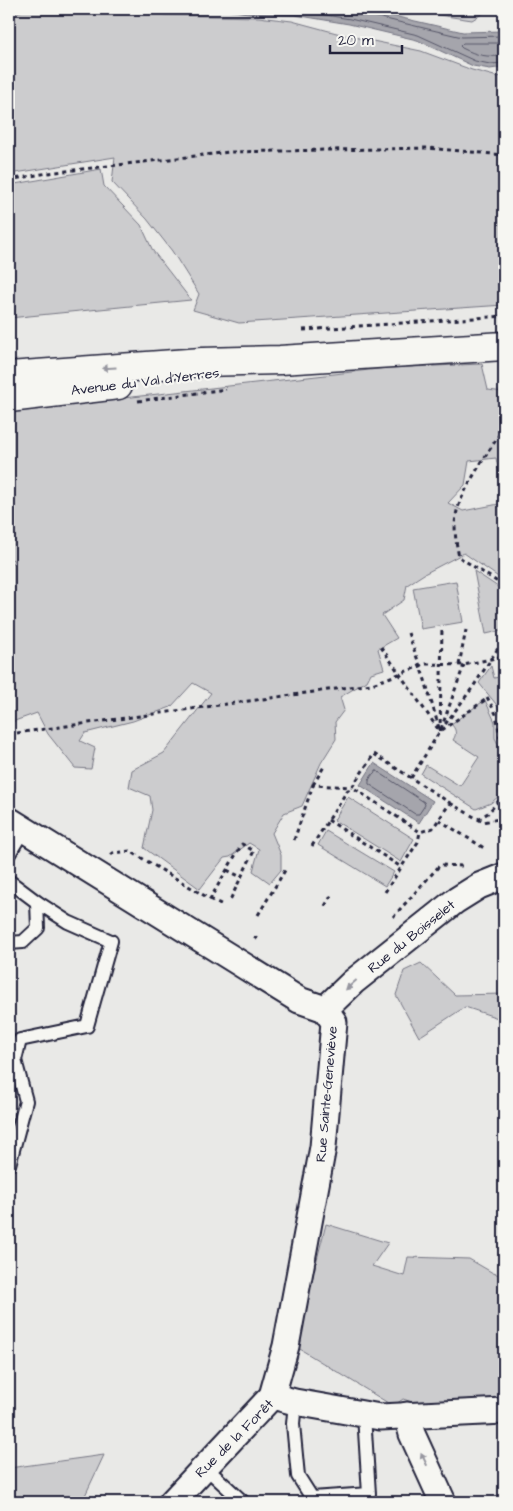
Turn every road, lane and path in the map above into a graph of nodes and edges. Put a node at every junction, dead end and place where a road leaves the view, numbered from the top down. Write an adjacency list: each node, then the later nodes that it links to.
1 (504, 155): 2 (path)
2 (9, 180)
3 (504, 346): 4 (main road, Avenue du Val d'Yerres)
4 (280, 360): 5 (main road, Avenue du Val d'Yerres, one-way to 5); 6 (main road, Avenue du Val d'Yerres)
5 (9, 376)
6 (9, 398)
7 (504, 427): 8 (path)
8 (504, 586)
9 (442, 627): 16 (path)
10 (466, 630): 17 (path)
11 (408, 633): 19 (path)
12 (504, 639): 15 (path)
13 (381, 647): 20 (path)
14 (504, 656): 15 (path)
15 (492, 658): 18 (path); 21 (path)
16 (442, 665): 17 (path); 19 (path); 21 (path)
17 (458, 665): 18 (path)
18 (464, 665): 21 (path)
19 (420, 666): 20 (path); 21 (path)
20 (400, 674): 21 (path); 22 (path)
21 (440, 732): 23 (path); 25 (path)
22 (9, 734)
23 (504, 747)
24 (325, 765): 26 (path)
25 (412, 778): 27 (path); 29 (path)
26 (314, 785): 27 (path); 36 (path)
27 (352, 787): 32 (path); 35 (path)
28 (504, 795): 31 (path)
29 (450, 803): 31 (path); 33 (path)
30 (504, 818): 31 (path)
31 (477, 819)
32 (328, 820): 37 (path); 41 (path)
33 (438, 820): 35 (path); 38 (path)
34 (16, 825): 39 (lane); 43 (street, Rue Sainte-Geneviève)
35 (420, 832): 41 (path)
36 (294, 840)
37 (312, 846)
38 (484, 848)
39 (9, 854)
40 (287, 867): 54 (path)
41 (401, 867): 47 (path)
42 (227, 870): 45 (path); 45 (path); 49 (path)
43 (95, 874): 49 (path); 58 (street, Rue Sainte-Geneviève)
44 (504, 876): 58 (street, Rue du Boisselet, one-way to 58)
45 (241, 877): 50 (path)
46 (9, 881): 51 (lane)
47 (385, 892)
48 (333, 893): 53 (path)
49 (210, 899): 52 (path)
50 (230, 900)
51 (37, 902): 57 (lane); 59 (lane)
52 (223, 905)
53 (325, 906)
54 (258, 915)
55 (254, 937): 56 (path)
56 (260, 941)
57 (9, 943)
58 (325, 1009): 60 (street, Rue Sainte-Geneviève)
59 (9, 1165)
60 (284, 1399): 62 (street, Rue de la Forêt); 62 (lane); 64 (street, Rue de la Forêt)
61 (504, 1411): 63 (street, Rue de la Forêt)
62 (364, 1415): 63 (street, Rue de la Forêt)
63 (407, 1415): 67 (street, one-way to 63)
64 (205, 1466): 65 (street, Rue de la Forêt); 66 (lane)
65 (172, 1502)
66 (243, 1502)
67 (443, 1502)

